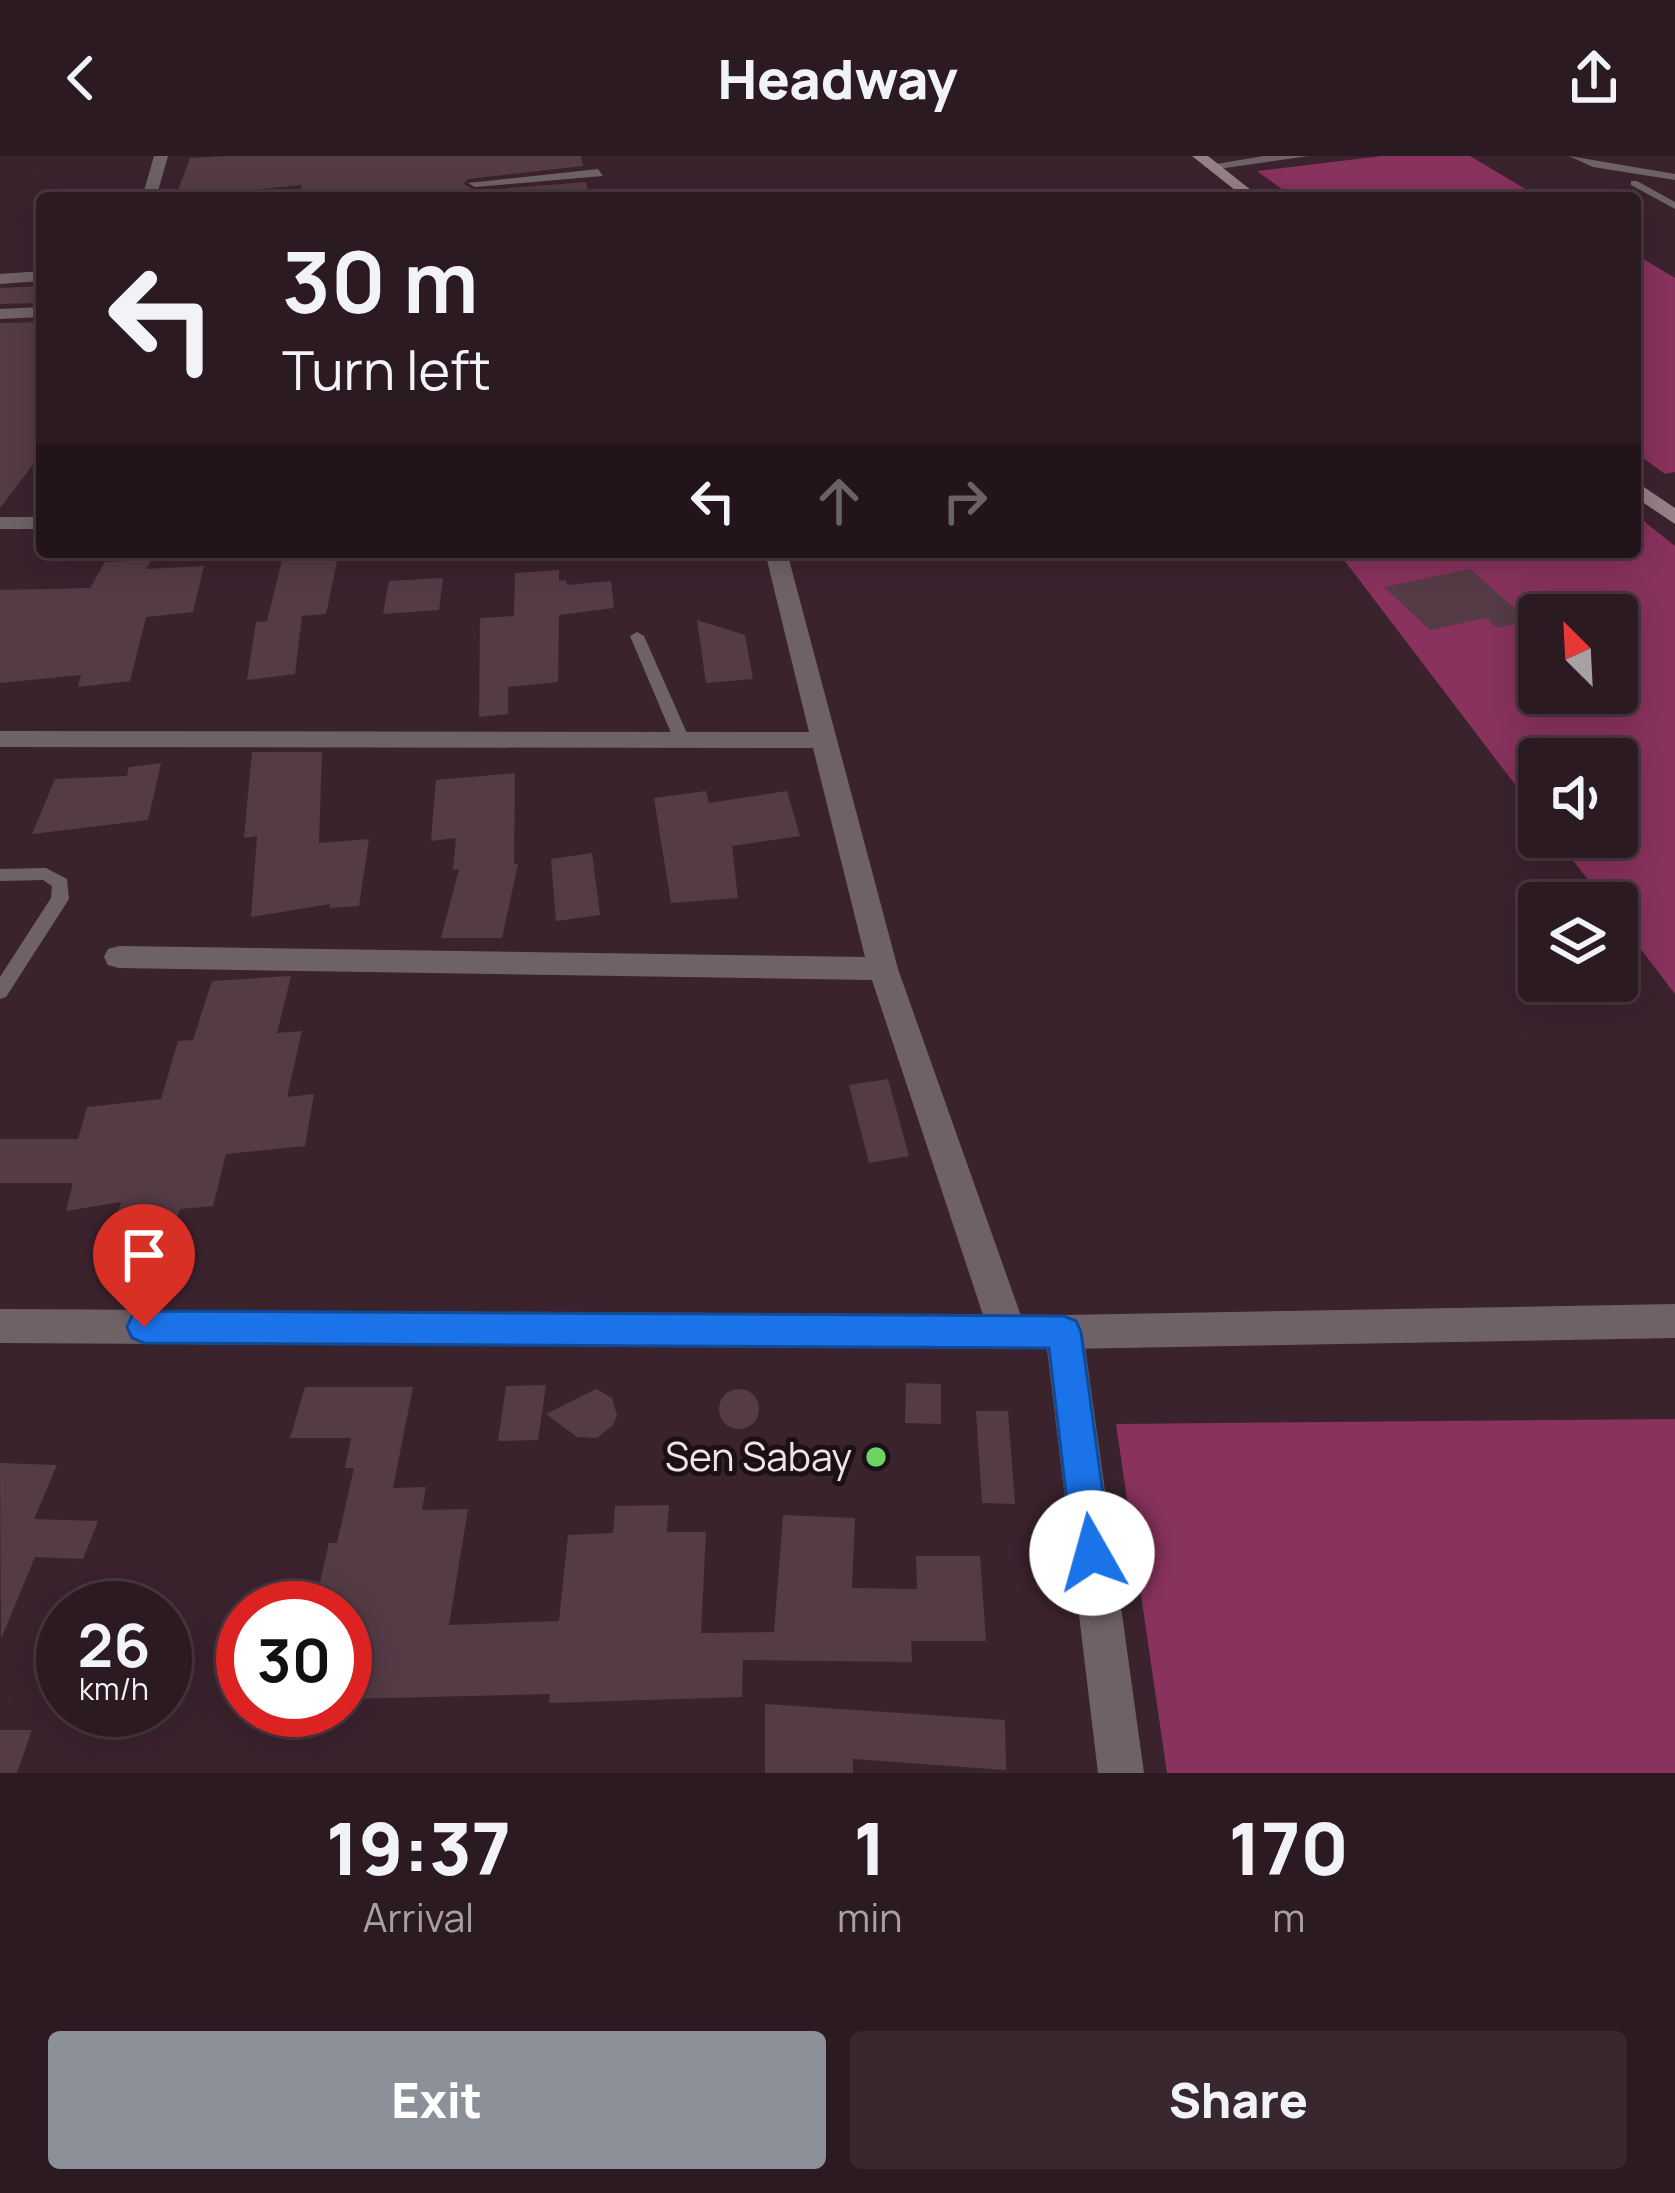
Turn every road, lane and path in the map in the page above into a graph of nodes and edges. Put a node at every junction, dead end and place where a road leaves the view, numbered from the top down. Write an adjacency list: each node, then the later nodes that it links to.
1 (161, 156): 10 (street)
2 (1302, 156): 4 (street)
3 (1573, 156): 6 (lane)
4 (1205, 161): 11 (main road)
5 (596, 164): 7 (street); 9 (street)
6 (1675, 177)
7 (475, 183)
8 (1634, 183): 12 (lane)
9 (602, 191)
10 (150, 192)
11 (1246, 192)
12 (1675, 206)
13 (36, 276): 14 (street)
14 (0, 279)
15 (36, 312): 16 (street)
16 (0, 314)
17 (1641, 492): 18 (main road)
18 (1675, 518)
19 (36, 519): 20 (street)
20 (0, 523)
21 (778, 558): 25 (street)
22 (637, 636): 24 (lane)
23 (0, 739): 24 (street)
24 (682, 740): 25 (street)
25 (826, 740): 28 (street)
26 (0, 875): 29 (lane)
27 (119, 958): 28 (street)
28 (884, 969): 32 (street)
29 (0, 992)
30 (1675, 1321): 33 (street)
31 (0, 1326): 32 (street)
32 (1007, 1330): 33 (street)
33 (1064, 1332): 34 (street)
34 (1121, 1773)

